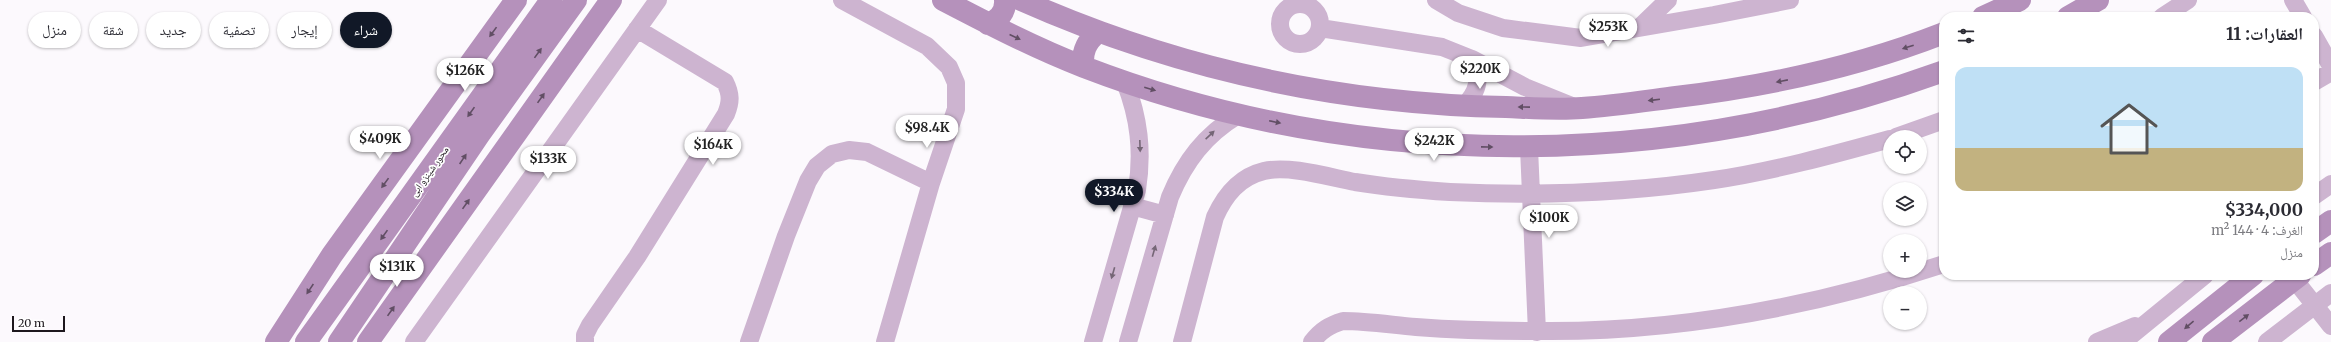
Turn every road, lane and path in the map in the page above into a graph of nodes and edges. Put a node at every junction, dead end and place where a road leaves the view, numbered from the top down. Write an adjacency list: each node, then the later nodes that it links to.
1 (516, 0): 63 (street, one-way to 63)
2 (551, 0): 64 (street, محور شينزو ابى, one-way to 64)
3 (576, 0): 65 (street, محور شينزو ابى, one-way to 3)
4 (611, 0): 66 (street, one-way to 4)
5 (658, 0): 25 (street)
6 (842, 0): 43 (street)
7 (943, 0): 23 (street)
8 (1005, 0): 23 (street)
9 (1021, 0): 26 (street)
10 (1436, 0): 24 (street)
11 (1668, 0): 24 (street)
12 (1790, 0): 24 (street)
13 (2020, 0): 18 (street)
14 (2098, 0): 19 (street)
15 (2188, 0): 20 (street)
16 (2293, 0): 21 (street)
17 (1284, 7): 22 (street); 22 (street)
18 (1994, 12)
19 (2077, 12)
20 (2170, 12)
21 (2300, 12)
22 (1318, 15): 29 (street)
23 (988, 24): 30 (street, one-way to 30)
24 (1640, 26)
25 (638, 29): 67 (street); 68 (street)
26 (1097, 32): 30 (street); 36 (street)
27 (1939, 35): 37 (street, one-way to 37)
28 (2319, 45): 31 (street)
29 (1472, 59): 36 (street); 37 (street)
30 (1084, 66): 35 (street)
31 (2331, 66)
32 (2331, 72): 34 (street)
33 (1939, 73): 42 (street)
34 (2319, 79)
35 (1125, 82): 38 (street, one-way to 38); 47 (street, one-way to 47)
36 (1464, 106): 37 (street, one-way to 36)
37 (1580, 109)
38 (1238, 115): 42 (street, one-way to 42); 48 (street, one-way to 38)
39 (1939, 122): 40 (street)
40 (1916, 130)
41 (1883, 141): 46 (street)
42 (1529, 148): 46 (street)
43 (931, 182): 69 (street); 70 (street)
44 (2331, 184): 45 (street)
45 (2319, 192)
46 (1532, 194): 62 (street); 73 (street)
47 (1132, 206): 48 (street); 71 (street, one-way to 71)
48 (1165, 215): 72 (street, one-way to 48)
49 (2331, 221): 50 (street)
50 (2319, 229)
51 (2331, 254): 52 (street)
52 (2319, 262)
53 (1939, 265): 62 (street)
54 (2199, 280): 60 (street)
55 (2247, 280): 77 (street, one-way to 77)
56 (2293, 280): 78 (street, one-way to 56)
57 (2299, 280): 59 (street)
58 (2331, 293): 59 (street)
59 (2314, 305): 61 (street); 79 (street)
60 (2147, 321): 75 (street); 76 (street)
61 (2331, 326)
62 (1537, 332): 74 (street)
63 (276, 342)
64 (306, 342)
65 (339, 342)
66 (368, 342)
67 (414, 342)
68 (585, 342)
69 (749, 342)
70 (885, 342)
71 (1093, 342)
72 (1128, 342)
73 (1182, 342)
74 (1312, 342)
75 (2097, 342)
76 (2123, 342)
77 (2168, 342)
78 (2213, 342)
79 (2267, 342)

